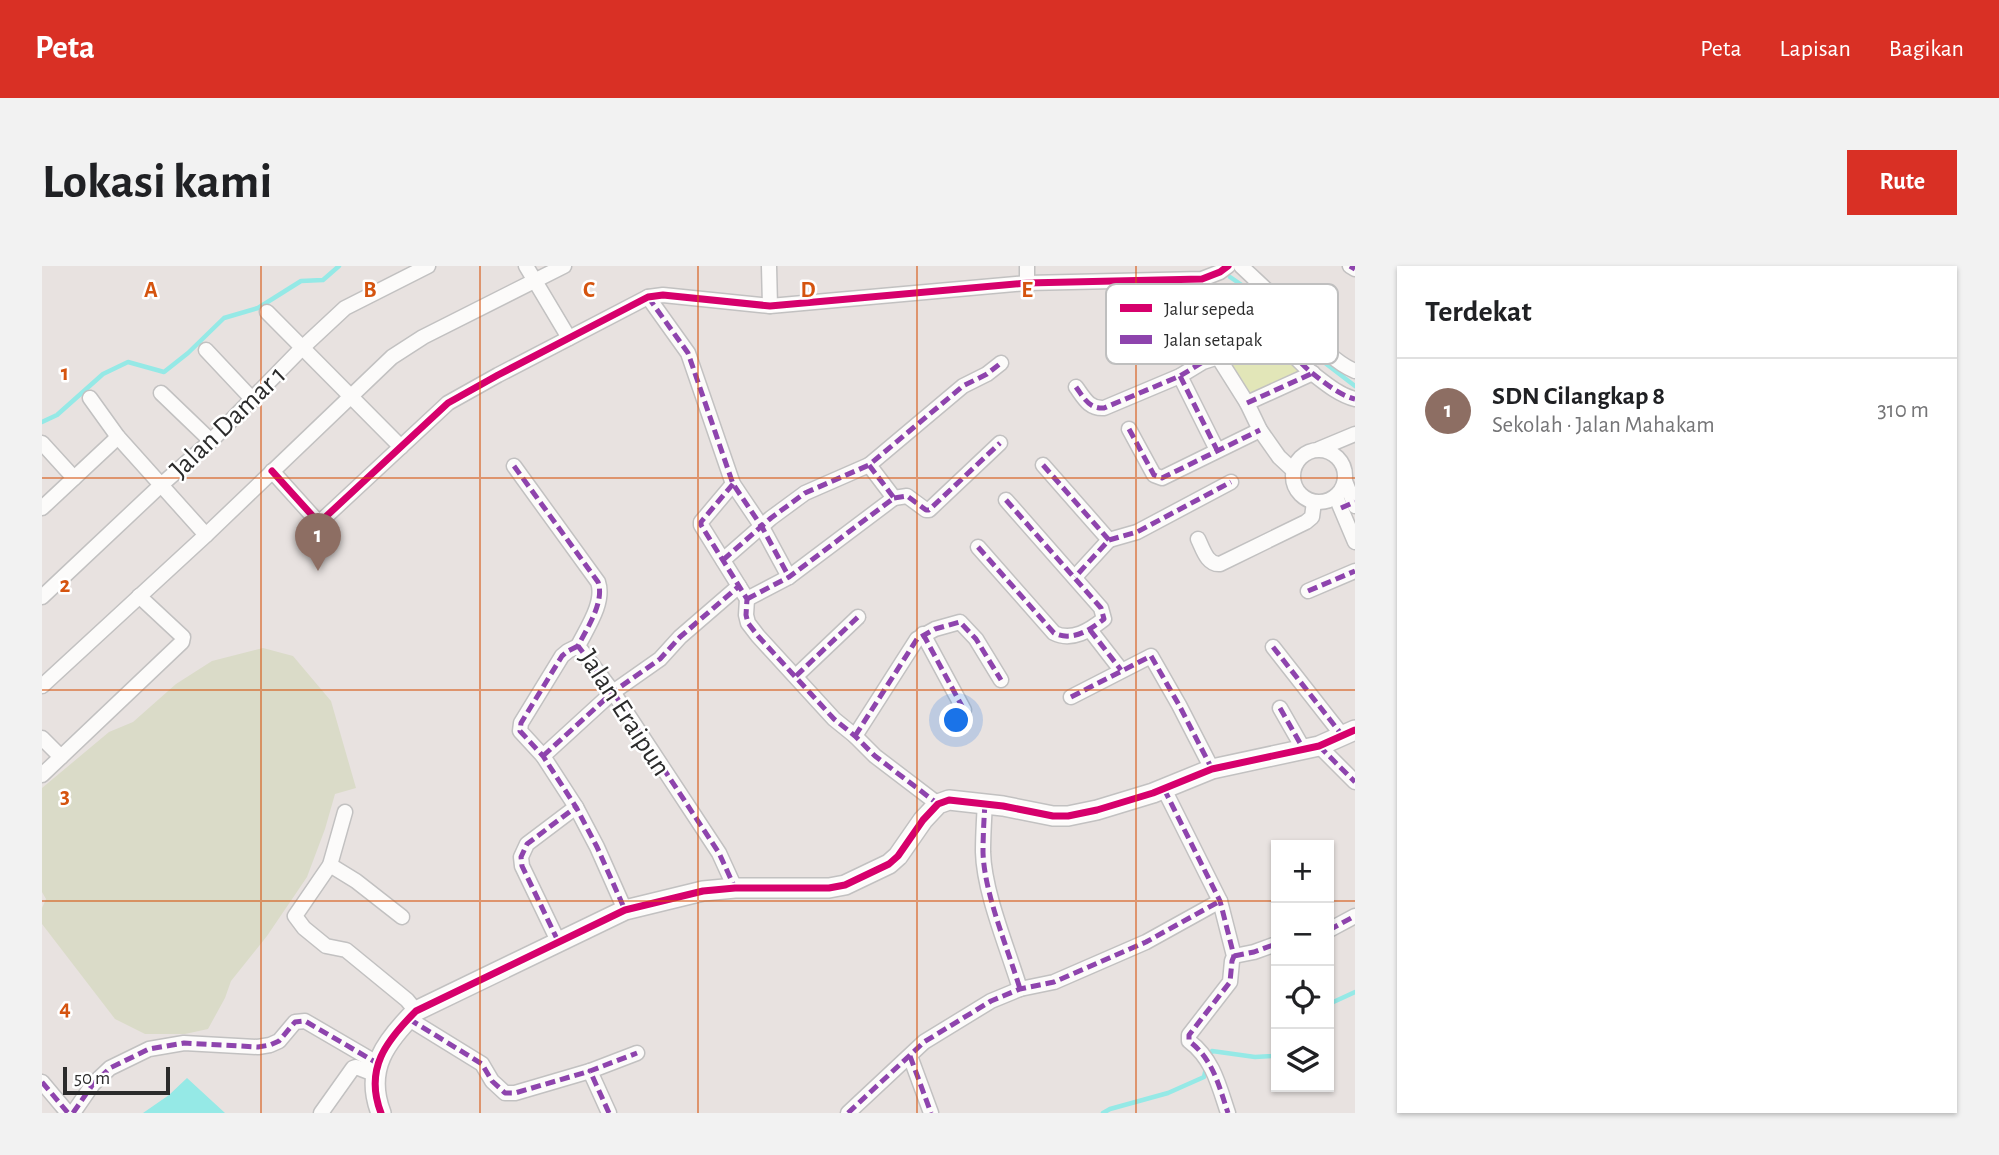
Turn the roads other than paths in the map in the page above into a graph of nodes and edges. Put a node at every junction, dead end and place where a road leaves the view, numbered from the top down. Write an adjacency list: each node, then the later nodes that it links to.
1 (428, 266): 17 (street, Jalan Damar 1)
2 (526, 266): 10 (street)
3 (564, 266): 10 (street)
4 (769, 266): 14 (street)
5 (1027, 266): 11 (street)
6 (1228, 266): 11 (street)
7 (1241, 266): 12 (street)
8 (1350, 266): 9 (street)
9 (1355, 269)
10 (534, 281): 16 (street); 29 (street)
11 (1027, 282): 14 (street)
12 (1260, 284)
13 (648, 297): 14 (street); 16 (street); 51 (street)
14 (770, 306)
15 (267, 312): 17 (street)
16 (569, 338): 41 (street)
17 (302, 348): 29 (street); 32 (street, Jalan Damar 1)
18 (206, 350): 32 (street)
19 (1338, 360): 24 (street)
20 (1001, 363): 44 (street)
21 (1200, 364): 26 (street)
22 (1222, 364): 33 (street)
23 (1303, 364): 25 (street)
24 (1355, 371)
25 (1313, 373): 31 (street); 33 (street)
26 (1180, 376): 27 (street); 43 (street)
27 (1076, 387)
28 (161, 393): 38 (street)
29 (351, 397): 41 (street); 48 (street)
30 (90, 398): 37 (street)
31 (1355, 399)
32 (253, 400): 38 (street, Jalan Damar 1)
33 (1247, 403): 35 (street)
34 (1129, 429): 43 (street)
35 (1260, 430): 43 (street); 47 (street)
36 (1355, 434): 42 (street)
37 (118, 437): 49 (street); 52 (street)
38 (211, 441): 52 (street, Jalan Damar 1)
39 (42, 443): 49 (street)
40 (1000, 443): 53 (street)
41 (401, 447): 48 (street)
42 (1320, 449): 47 (street); 56 (street)
43 (1217, 450)
44 (869, 465): 53 (street); 58 (street)
45 (514, 466): 76 (street, Jalan Eraipun)
46 (1043, 466): 61 (street)
47 (1293, 470): 55 (street)
48 (272, 471): 59 (street)
49 (74, 478): 57 (street)
50 (1231, 482): 61 (street)
51 (733, 484): 58 (street); 64 (street)
52 (161, 485): 59 (street); 71 (street, Jalan Damar 1)
53 (894, 498): 66 (street)
54 (1006, 500): 67 (street)
55 (1314, 502): 56 (street); 60 (street)
56 (1348, 503): 62 (street)
57 (42, 508)
58 (762, 527): 64 (street); 66 (street)
59 (206, 535): 70 (street)
60 (1198, 539)
61 (1109, 540): 67 (street)
62 (1355, 542)
63 (978, 547): 74 (street)
64 (723, 560): 68 (street)
65 (1355, 571): 69 (street)
66 (789, 577): 72 (street)
67 (1075, 577): 74 (street)
68 (739, 586): 72 (street); 82 (street)
69 (1308, 591)
70 (139, 596): 81 (street); 90 (street)
71 (42, 597)
72 (747, 599): 79 (street)
73 (858, 617): 79 (street)
74 (1090, 630): 78 (street)
75 (923, 634): 80 (street); 85 (street); 87 (street)
76 (578, 646): 82 (street, Jalan Eraipun); 91 (street)
77 (1273, 647): 86 (street)
78 (1121, 670): 83 (street); 92 (street)
79 (796, 676): 87 (street)
80 (1001, 680)
81 (42, 686)
82 (613, 692): 91 (street); 101 (street, Jalan Eraipun)
83 (1071, 697)
84 (1280, 708): 89 (street)
85 (964, 710)
86 (1348, 733): 89 (street)
87 (855, 736): 97 (street)
88 (42, 738): 90 (street)
89 (1312, 748): 92 (street); 94 (street)
90 (61, 757): 93 (street)
91 (543, 757): 98 (street)
92 (1212, 769): 95 (street)
93 (42, 775)
94 (1355, 782)
95 (1164, 789): 96 (street); 102 (street)
96 (985, 803): 97 (street); 110 (street)
97 (938, 804): 101 (street)
98 (576, 807): 103 (street); 107 (street)
99 (345, 812): 100 (street)
100 (330, 865): 105 (street); 111 (street)
101 (735, 888): 103 (street)
102 (1220, 901): 109 (street); 110 (street)
103 (625, 910): 107 (street)
104 (1355, 916): 106 (street)
105 (402, 917)
106 (1334, 927)
107 (558, 941): 111 (street)
108 (1271, 946): 109 (street)
109 (1234, 956): 123 (street)
110 (1020, 989): 113 (street)
111 (412, 1015): 114 (street); 115 (street)
112 (637, 1053): 115 (street)
113 (910, 1056): 121 (street); 122 (street)
114 (376, 1068): 117 (street); 118 (street); 119 (street)
115 (590, 1071): 120 (street)
116 (42, 1082): 117 (street)
117 (71, 1113)
118 (321, 1113)
119 (381, 1113)
120 (609, 1113)
121 (848, 1113)
122 (931, 1113)
123 (1227, 1113)

